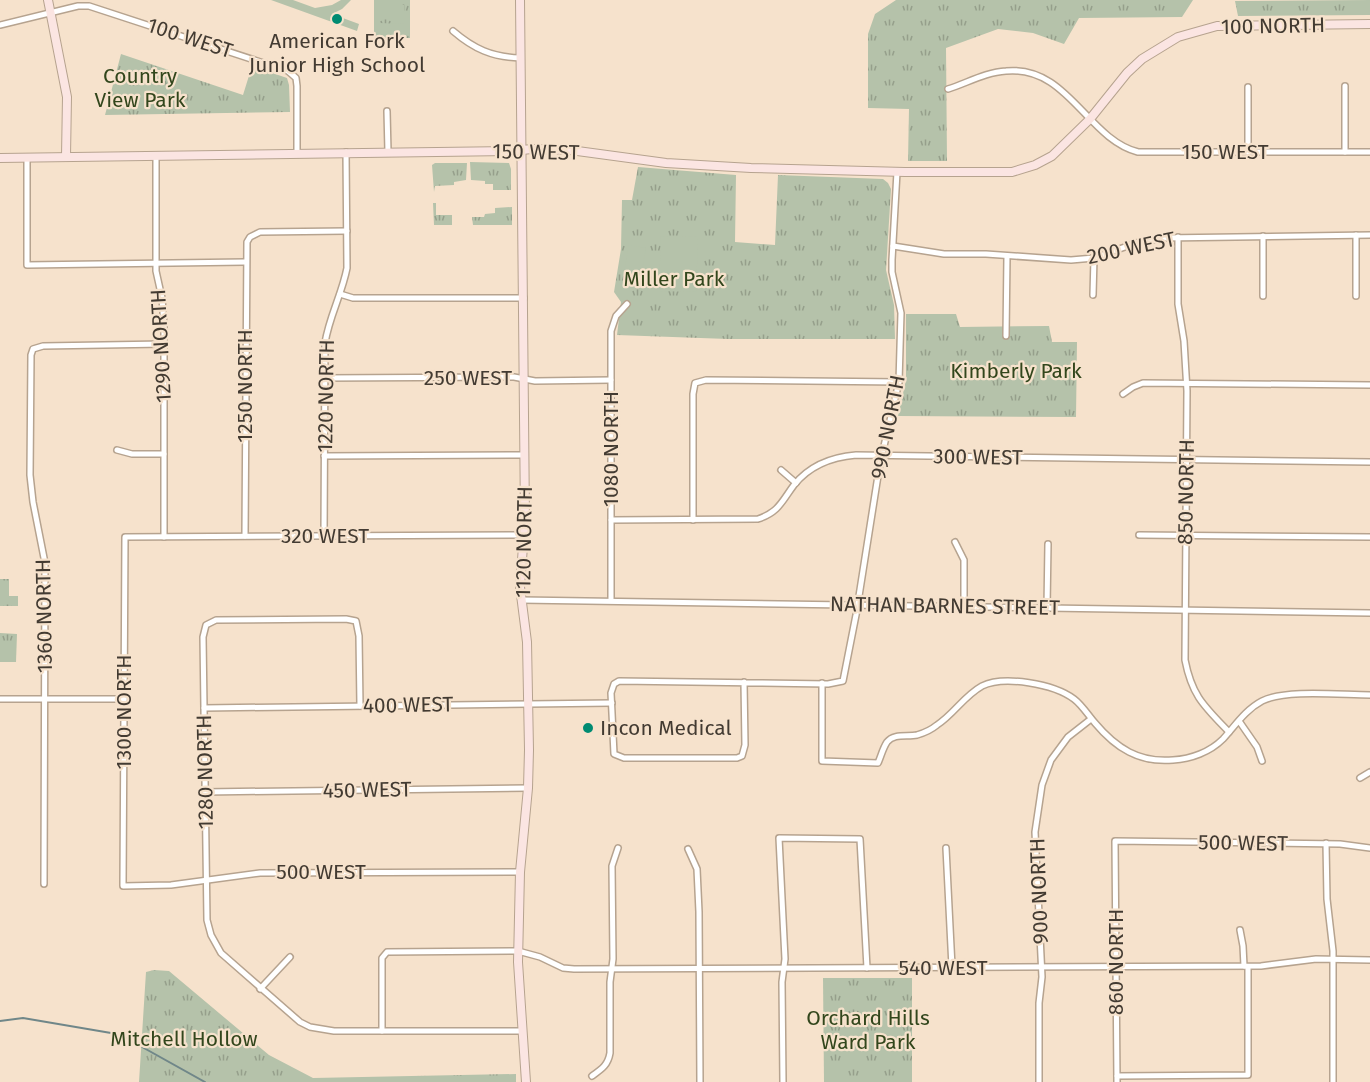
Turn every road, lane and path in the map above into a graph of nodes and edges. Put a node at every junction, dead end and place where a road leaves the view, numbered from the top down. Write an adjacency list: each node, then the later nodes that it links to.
1 (48, 0): 3 (street)
2 (520, 0): 7 (street, 1120 NORTH)
3 (51, 13): 5 (street, 100 WEST); 19 (street, 100 WEST); 21 (street)
4 (1370, 24): 12 (street, 100 NORTH)
5 (0, 25)
6 (453, 31): 7 (street)
7 (520, 58): 13 (street, 1120 NORTH)
8 (1345, 86): 17 (street)
9 (1248, 87): 16 (street)
10 (948, 89): 12 (street, 150 WEST)
11 (387, 111): 15 (street)
12 (1090, 119): 16 (street, 150 WEST); 24 (street, 150 WEST)
13 (521, 150): 15 (street, 150 WEST); 24 (street, 150 WEST); 39 (street, 1120 NORTH)
14 (346, 152): 15 (street, 150 WEST); 19 (street, 150 WEST); 25 (street, 1220 NORTH)
15 (388, 152)
16 (1248, 152): 17 (street, 150 WEST)
17 (1346, 152): 18 (street, 150 WEST)
18 (1370, 152)
19 (297, 153): 20 (street, 150 WEST)
20 (156, 155): 21 (street, 150 WEST); 34 (street, 1290 NORTH)
21 (66, 156): 23 (street, 150 WEST)
22 (0, 158): 23 (street, 150 WEST)
23 (27, 158): 34 (street)
24 (897, 172): 30 (street, 990 NORTH)
25 (347, 231): 33 (street, 1250 NORTH); 35 (street, 1220 NORTH)
26 (1356, 235): 27 (street, 200 WEST); 28 (street, 200 WEST); 38 (street)
27 (1370, 235)
28 (1263, 236): 29 (street, 200 WEST); 37 (street)
29 (1178, 237): 32 (street, 200 WEST); 47 (street, 850 NORTH)
30 (893, 246): 31 (street, 200 WEST); 46 (street, 990 NORTH)
31 (1007, 256): 32 (street, 200 WEST); 41 (street)
32 (1094, 258): 36 (street)
33 (245, 262): 34 (street); 64 (street, 1250 NORTH)
34 (156, 263): 42 (street, 1290 NORTH)
35 (340, 294): 39 (street); 43 (street, 1220 NORTH)
36 (1093, 295)
37 (1263, 296)
38 (1356, 296)
39 (524, 298): 44 (street, 1120 NORTH)
40 (627, 304): 45 (street, 1080 NORTH)
41 (1006, 336)
42 (164, 344): 51 (street, 1290 NORTH); 83 (street, 1360 NORTH)
43 (324, 378): 44 (street, 250 WEST); 54 (street, 1220 NORTH)
44 (524, 379): 45 (street, 250 WEST); 52 (street, 1120 NORTH)
45 (611, 380): 59 (street, 1080 NORTH)
46 (899, 382): 53 (street, 990 NORTH); 60 (street)
47 (1186, 383): 48 (street); 49 (street); 55 (street, 850 NORTH)
48 (1370, 385)
49 (1123, 394)
50 (117, 450): 51 (street)
51 (164, 454): 67 (street, 1290 NORTH)
52 (525, 455): 54 (street); 61 (street, 1120 NORTH)
53 (881, 455): 55 (street, 300 WEST); 58 (street, 300 WEST); 73 (street, 990 NORTH)
54 (324, 456): 65 (street, 1220 NORTH)
55 (1186, 460): 56 (street, 300 WEST); 63 (street, 850 NORTH)
56 (1370, 462)
57 (781, 470): 58 (street)
58 (796, 483): 60 (street, 300 WEST)
59 (611, 520): 60 (street, 300 WEST); 72 (street, 1080 NORTH)
60 (693, 520)
61 (525, 535): 65 (street, 320 WEST); 71 (street, 1120 NORTH)
62 (1139, 535): 63 (street)
63 (1185, 535): 68 (street); 76 (street, 850 NORTH)
64 (245, 536): 65 (street, 320 WEST); 67 (street, 320 WEST)
65 (324, 536)
66 (125, 537): 67 (street, 320 WEST); 82 (street, 1300 NORTH)
67 (164, 537)
68 (1370, 537)
69 (955, 542): 74 (street)
70 (1048, 544): 75 (street)
71 (521, 600): 72 (street, NATHAN BARNES STREET); 85 (street, 1120 NORTH)
72 (611, 600): 73 (street, NATHAN BARNES STREET)
73 (857, 605): 74 (street, NATHAN BARNES STREET); 79 (street, 990 NORTH)
74 (964, 606): 75 (street, NATHAN BARNES STREET)
75 (1047, 607): 76 (street, NATHAN BARNES STREET)
76 (1184, 610): 77 (street, NATHAN BARNES STREET); 90 (street, 850 NORTH)
77 (1370, 613)
78 (744, 682): 79 (street); 84 (street); 84 (street)
79 (822, 683): 88 (street)
80 (1370, 695): 89 (street)
81 (0, 699): 83 (street)
82 (124, 699): 83 (street); 105 (street, 1300 NORTH)
83 (45, 700): 104 (street, 1360 NORTH)
84 (612, 703): 85 (street, 400 WEST)
85 (529, 704): 86 (street, 400 WEST); 94 (street, 1120 NORTH)
86 (360, 706): 87 (street, 400 WEST); 87 (street, 1280 NORTH)
87 (204, 708): 95 (street, 1280 NORTH)
88 (1091, 718): 90 (street); 113 (street, 900 NORTH)
89 (1239, 721): 90 (street); 91 (street)
90 (1228, 732)
91 (1262, 761)
92 (1370, 772): 93 (street)
93 (1360, 778)
94 (528, 788): 95 (street, 450 WEST); 102 (street, 1120 NORTH)
95 (205, 792): 103 (street, 1280 NORTH)
96 (1115, 841): 97 (street, 500 WEST); 114 (street, 860 NORTH)
97 (1326, 843): 100 (street, 500 WEST); 109 (street)
98 (618, 848): 118 (street)
99 (946, 848): 112 (street)
100 (1370, 848)
101 (688, 849): 115 (street)
102 (520, 872): 103 (street, 500 WEST); 107 (street, 1120 NORTH)
103 (206, 880): 105 (street, 500 WEST); 119 (street, 1280 NORTH)
104 (44, 884)
105 (123, 886)
106 (1240, 930): 111 (street)
107 (518, 951): 118 (street, 540 WEST); 120 (street, 540 WEST); 121 (street, 1120 NORTH)
108 (290, 957): 119 (street)
109 (1333, 959): 110 (street, 540 WEST); 111 (street, 540 WEST); 128 (street)
110 (1370, 960)
111 (1246, 966): 114 (street, 540 WEST); 123 (street)
112 (952, 967): 113 (street, 540 WEST); 117 (street, 540 WEST)
113 (1042, 967): 114 (street, 540 WEST); 127 (street, 900 NORTH)
114 (1116, 967): 123 (street, 860 NORTH)
115 (700, 968): 116 (street, 540 WEST); 118 (street, 540 WEST); 125 (street)
116 (784, 968): 117 (street, 540 WEST); 117 (street); 126 (street)
117 (867, 968)
118 (611, 969): 122 (street)
119 (260, 989): 120 (street)
120 (382, 1031): 121 (street)
121 (522, 1031): 124 (street, 1120 NORTH)
122 (592, 1076)
123 (1117, 1079)
124 (526, 1082)
125 (700, 1082)
126 (783, 1082)
127 (1039, 1082)
128 (1333, 1082)

